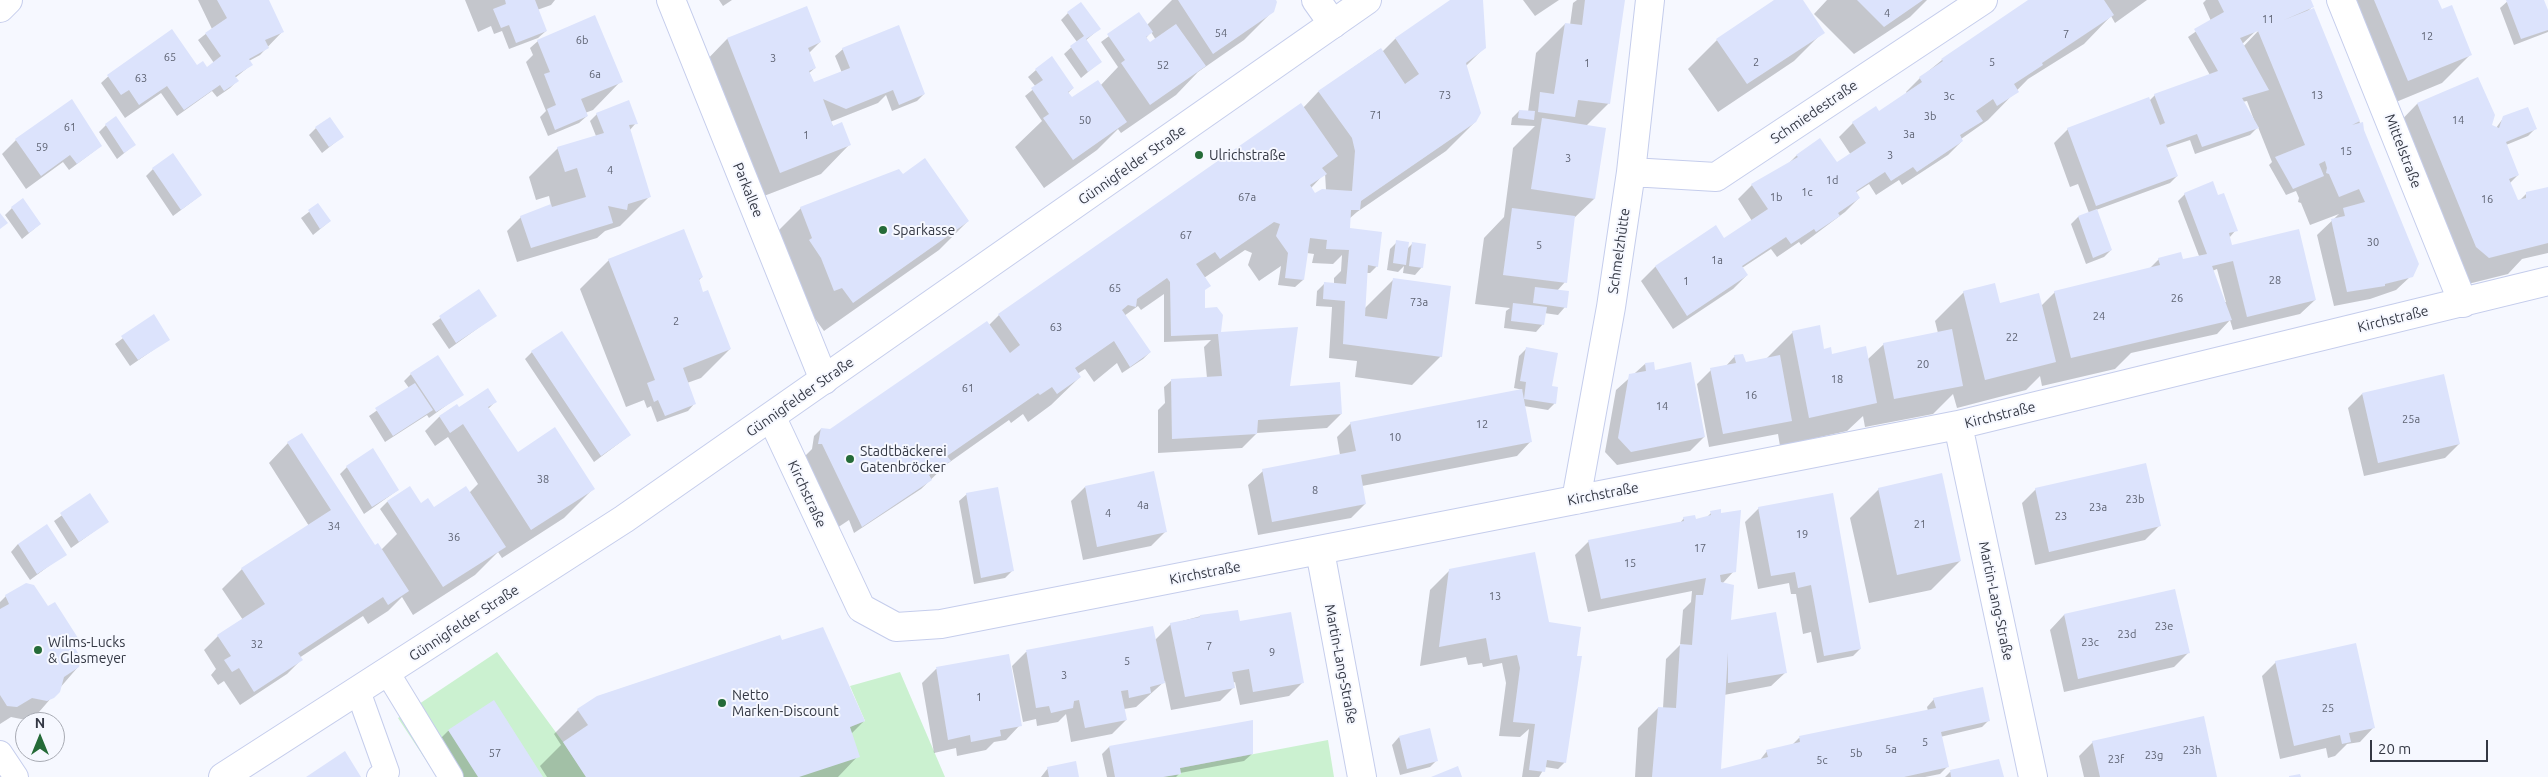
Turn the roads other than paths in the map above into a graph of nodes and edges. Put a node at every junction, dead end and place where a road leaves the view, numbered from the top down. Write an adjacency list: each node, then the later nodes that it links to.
1 (8, 0): 8 (street)
2 (671, 0): 13 (street, Parkallee)
3 (1316, 0): 9 (street)
4 (1367, 0): 9 (street, Günnigfelder Straße)
5 (1650, 0): 10 (street, Schmelzhütte)
6 (1983, 0): 10 (street, Schmiedestraße)
7 (2341, 0): 12 (street, Mittelstraße)
8 (0, 8)
9 (1333, 24): 13 (street, Günnigfelder Straße)
10 (1631, 172): 16 (street, Schmelzhütte)
11 (2548, 281): 12 (street, Kirchstraße)
12 (2462, 303): 15 (street, Kirchstraße)
13 (824, 380): 14 (street, Günnigfelder Straße)
14 (772, 418): 17 (street, Kirchstraße); 18 (street, Günnigfelder Straße)
15 (1958, 425): 16 (street, Kirchstraße); 26 (street, Martin-Lang-Straße)
16 (1576, 500): 17 (street, Kirchstraße)
17 (1320, 551): 25 (street, Martin-Lang-Straße)
18 (387, 672): 19 (street, Günnigfelder Straße); 24 (lane)
19 (358, 691): 22 (street, Günnigfelder Straße); 23 (lane)
20 (0, 753): 21 (lane)
21 (16, 777)
22 (222, 777)
23 (379, 777)
24 (451, 777)
25 (1362, 777)
26 (2034, 777)

